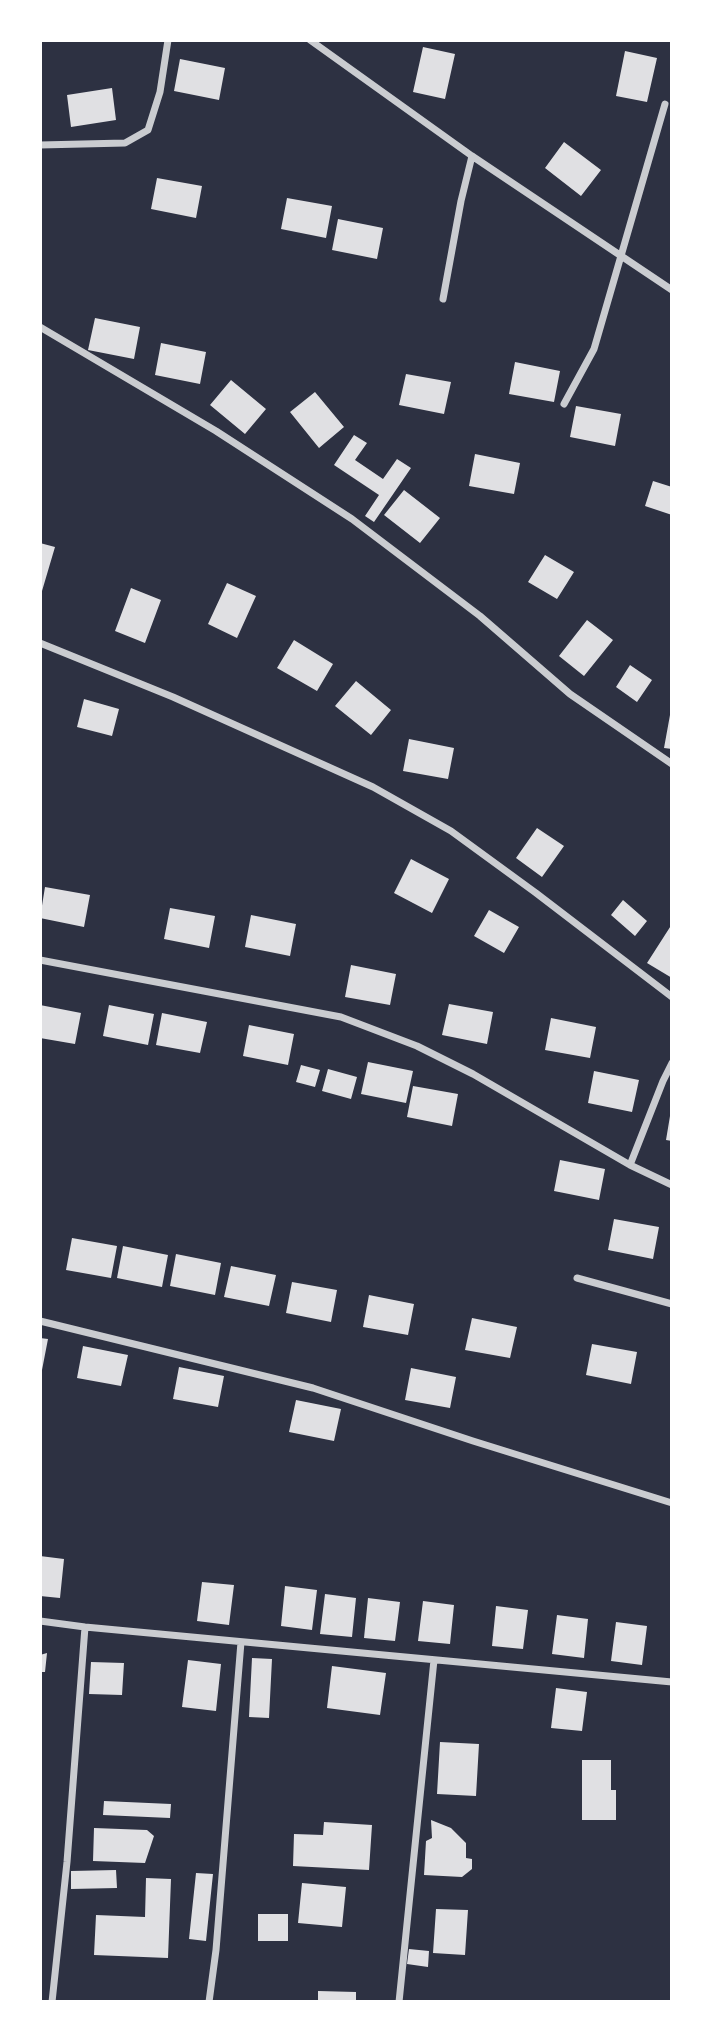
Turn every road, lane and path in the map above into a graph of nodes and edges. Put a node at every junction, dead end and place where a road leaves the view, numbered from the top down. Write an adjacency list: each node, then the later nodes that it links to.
1 (168, 40): 4 (street)
2 (310, 40): 5 (street)
3 (665, 104): 6 (street)
4 (40, 145)
5 (472, 156): 6 (street); 8 (street)
6 (622, 256): 7 (street); 10 (street)
7 (672, 290)
8 (443, 299)
9 (40, 327): 12 (street)
10 (564, 404)
11 (40, 643): 14 (street)
12 (672, 764)
13 (40, 960): 16 (street)
14 (672, 998)
15 (672, 1063): 16 (street)
16 (630, 1165): 17 (street)
17 (672, 1185)
18 (577, 1278): 19 (street)
19 (672, 1304)
20 (40, 1321): 21 (street)
21 (672, 1503)
22 (40, 1621): 23 (street)
23 (85, 1627): 24 (street); 27 (street)
24 (241, 1642): 25 (street); 28 (street)
25 (433, 1660): 26 (street); 29 (street)
26 (672, 1682)
27 (52, 2002)
28 (209, 2002)
29 (399, 2002)

